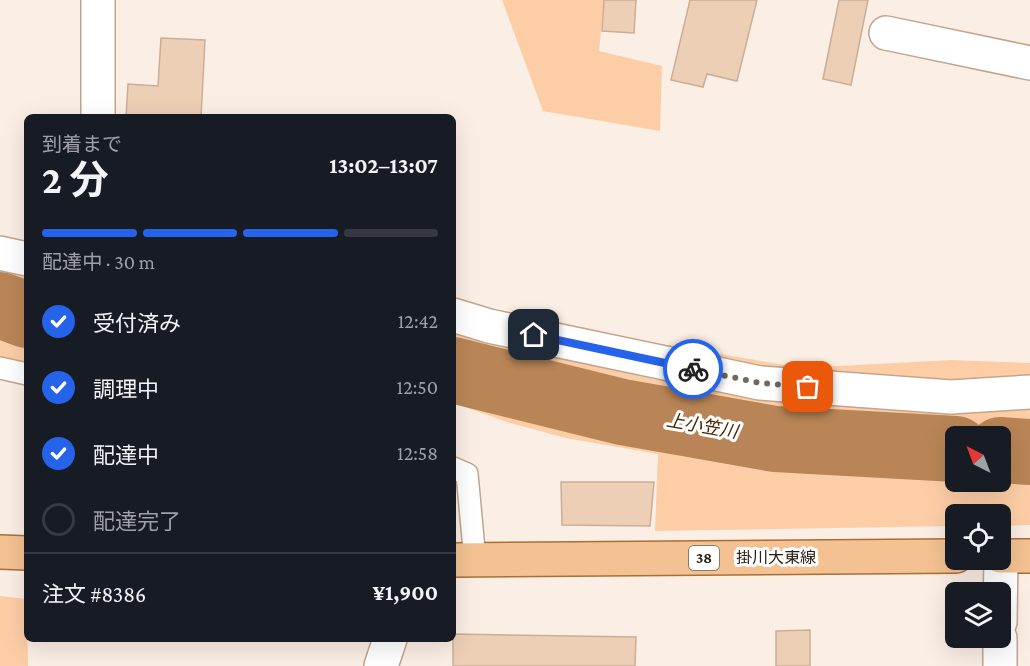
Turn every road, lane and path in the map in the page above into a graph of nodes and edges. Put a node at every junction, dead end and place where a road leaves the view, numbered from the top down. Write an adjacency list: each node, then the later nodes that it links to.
1 (98, 0): 4 (street)
2 (886, 33): 3 (street)
3 (1030, 63)
4 (98, 114)
5 (0, 253): 6 (street)
6 (24, 258)
7 (456, 316): 10 (street)
8 (0, 368): 9 (lane)
9 (24, 373)
10 (1030, 392)
11 (456, 469): 17 (lane)
12 (0, 552): 13 (main road)
13 (24, 552)
14 (945, 556): 17 (main road, 掛川大東線 / 38)
15 (1011, 556): 16 (main road)
16 (1030, 556)
17 (464, 560)
18 (389, 642): 20 (street)
19 (1000, 648): 21 (street)
20 (381, 666)
21 (1000, 666)

